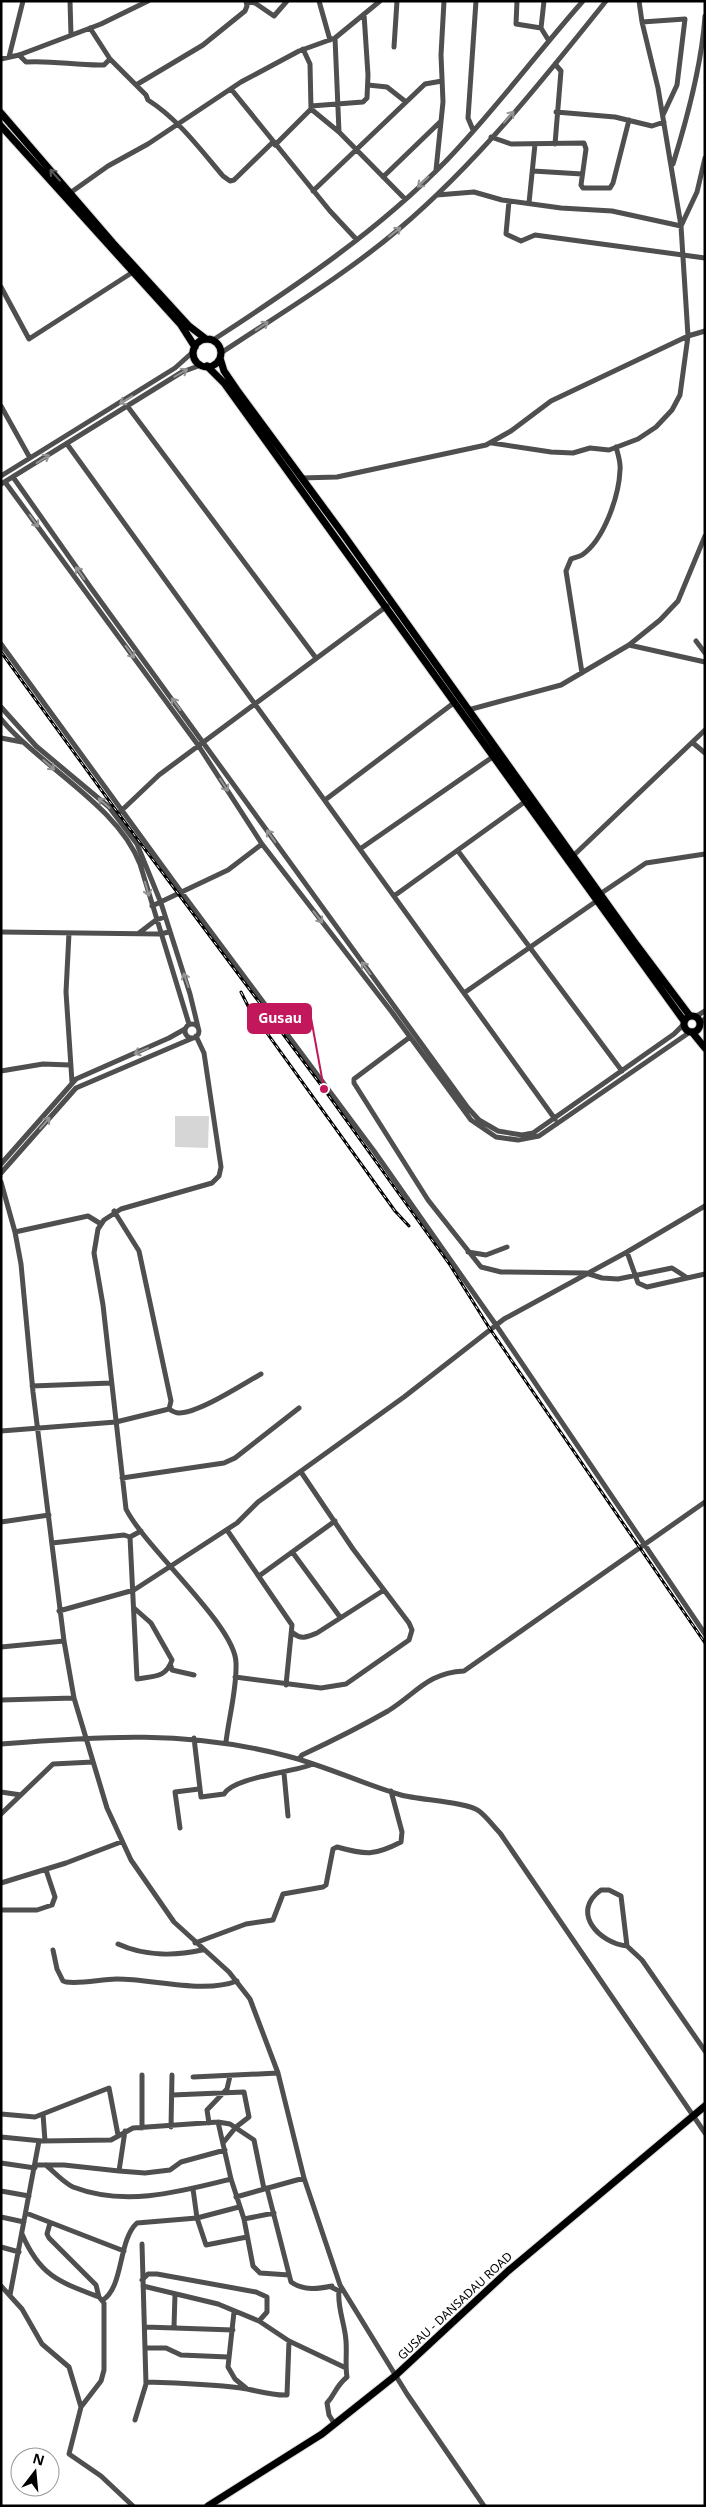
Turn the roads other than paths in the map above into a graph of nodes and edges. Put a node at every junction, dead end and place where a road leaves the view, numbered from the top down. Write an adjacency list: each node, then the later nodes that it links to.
1 (23, 1): 26 (street)
2 (70, 1): 20 (street)
3 (148, 1): 18 (street)
4 (288, 1): 31 (street)
5 (319, 1): 21 (street)
6 (380, 1): 15 (street)
7 (397, 1): 23 (street)
8 (444, 1): 30 (street)
9 (476, 1): 45 (street)
10 (517, 1): 19 (street)
11 (544, 1): 19 (street)
12 (583, 1): 22 (street)
13 (606, 1): 29 (street)
14 (639, 1): 17 (street)
15 (364, 14): 21 (street); 32 (street)
16 (705, 16): 53 (street)
17 (642, 22): 39 (street); 39 (street)
18 (90, 28): 20 (street); 27 (street)
19 (541, 28): 22 (street)
20 (71, 35): 25 (street)
21 (333, 39): 24 (street); 35 (street)
22 (549, 41): 45 (street)
23 (394, 47)
24 (304, 49): 33 (street); 36 (street)
25 (19, 55): 26 (street); 27 (street)
26 (9, 56): 28 (street)
27 (110, 58): 31 (street)
28 (1, 59)
29 (555, 64): 37 (street); 47 (street, one-way to 29)
30 (442, 81): 34 (street); 41 (street)
31 (136, 85): 43 (street)
32 (368, 85): 34 (street); 35 (street)
33 (230, 90): 43 (street); 48 (street)
34 (406, 102): 51 (street)
35 (338, 104): 36 (street); 46 (street)
36 (311, 107): 46 (street); 48 (street)
37 (556, 112): 40 (street); 50 (street)
38 (2, 113): 59 (main road, one-way to 38)
39 (663, 115): 42 (street)
40 (629, 120): 42 (street); 56 (street)
41 (440, 121): 54 (street); 57 (street)
42 (664, 122): 53 (street)
43 (178, 124): 48 (street); 59 (street)
44 (1, 126): 68 (main road)
45 (473, 130): 54 (street)
46 (340, 132): 51 (street)
47 (491, 137): 49 (street); 60 (street)
48 (274, 144): 58 (street)
49 (535, 144): 50 (street); 55 (street)
50 (554, 144): 56 (street)
51 (356, 149): 57 (street); 58 (street)
52 (705, 158): 64 (street)
53 (672, 166): 64 (street)
54 (436, 170): 61 (street, one-way to 61)
55 (533, 171): 56 (street); 63 (street)
56 (582, 174)
57 (383, 176): 61 (street)
58 (313, 191): 65 (street)
59 (70, 192): 72 (main road)
60 (437, 195): 62 (street); 74 (street, one-way to 60)
61 (405, 199): 65 (street)
62 (509, 201): 63 (street); 66 (street)
63 (529, 203): 64 (street)
64 (681, 226): 66 (street)
65 (357, 240): 72 (street)
66 (683, 255): 67 (street); 71 (street)
67 (705, 258)
68 (132, 272): 69 (street); 73 (main road)
69 (1, 287)
70 (705, 331): 71 (street)
71 (688, 336): 78 (street); 80 (street)
72 (210, 340): 73 (main road); 74 (main road)
73 (194, 349): 75 (main road); 81 (street, one-way to 81)
74 (221, 355): 75 (main road); 84 (main road)
75 (204, 365): 77 (street, one-way to 75); 87 (main road)
76 (1, 406): 81 (street)
77 (128, 406): 79 (street); 92 (street)
78 (492, 443): 80 (street); 84 (street)
79 (67, 444): 83 (street, one-way to 79); 96 (street)
80 (616, 447): 94 (street)
81 (30, 458): 82 (street)
82 (1, 476)
83 (13, 477): 85 (street); 102 (street, one-way to 83)
84 (301, 478): 98 (main road)
85 (3, 483): 105 (street, one-way to 105)
86 (705, 536): 90 (street)
87 (387, 606): 92 (street); 95 (main road)
88 (696, 641): 91 (street)
89 (1, 644): 110 (street)
90 (628, 645): 93 (street); 94 (street)
91 (705, 653)
92 (316, 658): 96 (street)
93 (705, 662)
94 (582, 673): 98 (street)
95 (455, 702): 107 (main road); 108 (street)
96 (255, 703): 102 (street); 108 (street)
97 (1, 707): 111 (street, one-way to 97)
98 (468, 710): 116 (main road)
99 (1, 719): 103 (street)
100 (705, 730): 104 (street)
101 (1, 738): 103 (street)
102 (204, 741): 105 (street); 145 (street, one-way to 102)
103 (22, 742): 111 (street, one-way to 111)
104 (693, 743): 106 (street); 116 (street)
105 (198, 745): 110 (street); 112 (street, one-way to 112)
106 (705, 753)
107 (494, 756): 109 (main road); 113 (street)
108 (325, 800): 113 (street)
109 (526, 801): 114 (street); 119 (main road)
110 (122, 810): 111 (street); 117 (street)
111 (114, 817): 120 (street); 121 (street, one-way to 121)
112 (262, 844): 117 (street); 139 (street, one-way to 139)
113 (360, 849): 118 (street)
114 (458, 851): 118 (street); 129 (street)
115 (705, 854): 119 (street)
116 (573, 856): 119 (main road)
117 (182, 893): 120 (street); 161 (street)
118 (394, 896): 130 (street)
119 (599, 897): 129 (street); 132 (main road)
120 (161, 903): 121 (street); 122 (street)
121 (152, 906): 123 (street)
122 (165, 917): 123 (street); 125 (street)
123 (156, 920): 127 (street); 128 (street)
124 (1, 932): 126 (street)
125 (170, 932): 128 (street); 134 (street, one-way to 125)
126 (69, 933): 127 (street); 141 (street)
127 (139, 934): 128 (street)
128 (160, 934): 133 (street)
129 (531, 947): 130 (street); 143 (street)
130 (464, 992): 146 (street)
131 (705, 1011): 132 (street)
132 (688, 1019): 135 (main road); 135 (main road); 143 (street)
133 (189, 1024): 134 (street); 136 (street)
134 (198, 1027): 138 (street)
135 (697, 1027): 137 (main road); 140 (main road); 145 (street)
136 (184, 1029): 138 (street); 144 (street, one-way to 144)
137 (705, 1036)
138 (195, 1037): 148 (street, one-way to 138); 151 (street)
139 (410, 1037): 145 (street); 155 (street)
140 (705, 1048)
141 (70, 1065): 142 (street); 144 (street)
142 (1, 1071)
143 (622, 1071): 146 (street)
144 (72, 1082): 147 (street)
145 (462, 1104): 146 (street)
146 (555, 1119)
147 (1, 1164)
148 (1, 1173)
149 (1, 1182): 153 (street)
150 (705, 1206): 156 (street)
151 (114, 1212): 152 (street); 166 (street)
152 (101, 1224): 153 (street); 163 (street)
153 (15, 1232): 164 (street)
154 (507, 1247): 155 (street)
155 (467, 1252): 157 (street)
156 (627, 1252): 157 (street); 159 (street)
157 (586, 1273): 159 (street); 161 (street)
158 (705, 1274): 160 (street)
159 (636, 1276): 160 (street); 160 (street)
160 (686, 1277)
161 (496, 1325): 170 (street); 180 (street)
162 (261, 1374): 166 (street)
163 (111, 1384): 164 (street); 167 (street)
164 (32, 1386): 168 (street)
165 (298, 1408): 171 (street)
166 (168, 1409): 167 (street)
167 (116, 1422): 168 (street); 171 (street)
168 (38, 1428): 169 (street); 173 (street)
169 (1, 1430)
170 (301, 1472): 175 (street); 176 (street)
171 (122, 1478): 177 (street)
172 (705, 1502): 180 (street)
173 (49, 1515): 174 (street); 179 (street)
174 (1, 1522)
175 (335, 1522): 181 (street); 185 (street)
176 (227, 1530): 182 (street); 183 (street)
177 (141, 1532): 178 (street); 182 (street)
178 (130, 1537): 179 (street); 184 (street)
179 (52, 1543): 187 (street)
180 (645, 1545): 190 (street); 203 (street)
181 (293, 1553): 183 (street); 188 (street)
182 (170, 1566): 184 (street); 195 (street)
183 (259, 1576): 189 (street)
184 (134, 1590): 186 (street); 187 (street)
185 (384, 1590): 188 (street); 196 (street)
186 (134, 1608): 193 (street); 193 (street)
187 (59, 1611): 191 (street)
188 (340, 1617): 189 (street)
189 (293, 1633): 196 (street)
190 (705, 1634)
191 (64, 1641): 192 (street); 197 (street)
192 (1, 1647)
193 (171, 1665): 194 (street)
194 (194, 1675)
195 (234, 1678): 196 (street); 201 (street)
196 (286, 1685)
197 (74, 1698): 198 (street); 199 (street)
198 (1, 1700)
199 (85, 1738): 200 (street); 202 (street); 204 (street)
200 (194, 1738): 201 (street); 207 (street)
201 (226, 1742): 203 (street)
202 (1, 1744)
203 (298, 1759): 205 (street)
204 (92, 1762): 210 (street); 214 (street)
205 (313, 1764): 206 (street); 209 (street)
206 (284, 1773): 207 (street); 212 (street)
207 (199, 1789): 213 (street)
208 (1, 1792): 210 (street)
209 (391, 1792): 218 (street); 235 (street)
210 (20, 1795): 211 (street)
211 (1, 1814)
212 (288, 1816)
213 (180, 1828)
214 (121, 1842): 215 (street); 218 (street)
215 (46, 1870): 216 (street); 217 (street)
216 (1, 1883)
217 (1, 1910)
218 (195, 1943): 222 (street)
219 (118, 1944): 222 (street)
220 (627, 1946): 220 (street); 224 (street)
221 (53, 1950): 223 (street)
222 (202, 1950): 223 (street)
223 (237, 1981): 225 (street)
224 (705, 2051)
225 (278, 2073): 228 (street); 252 (street)
226 (142, 2074): 240 (street)
227 (172, 2076): 231 (street)
228 (230, 2076): 229 (street); 230 (street)
229 (193, 2077)
230 (224, 2092): 231 (street); 237 (street); 239 (street)
231 (172, 2095): 238 (street)
232 (705, 2106): 235 (main road, GUSAU - DANSADAU ROAD)
233 (1, 2114): 234 (street)
234 (43, 2114): 243 (street); 245 (street)
235 (694, 2116): 242 (street); 291 (main road, GUSAU - DANSADAU ROAD)
236 (218, 2122): 237 (street); 239 (street); 246 (street)
237 (209, 2123): 238 (street)
238 (171, 2127): 240 (street)
239 (236, 2127): 246 (street); 254 (street)
240 (142, 2128): 241 (street)
241 (124, 2131): 243 (street); 251 (street)
242 (705, 2133)
243 (118, 2135): 245 (street)
244 (1, 2137): 245 (street)
245 (42, 2141): 250 (street)
246 (223, 2143): 247 (street)
247 (225, 2150): 251 (street); 253 (street)
248 (1, 2163): 250 (street)
249 (46, 2165): 250 (street); 251 (street); 255 (street)
250 (35, 2167): 257 (street)
251 (118, 2171)
252 (304, 2178): 254 (street); 275 (street)
253 (231, 2179): 255 (street); 258 (street)
254 (266, 2188): 258 (street); 261 (street)
255 (193, 2189): 263 (street)
256 (1, 2191): 257 (street)
257 (29, 2196): 260 (street)
258 (236, 2197): 259 (street)
259 (239, 2207): 263 (street); 264 (street)
260 (26, 2213): 265 (street); 266 (street)
261 (274, 2213): 264 (street); 273 (street)
262 (1, 2217): 265 (street)
263 (197, 2218): 268 (street); 272 (street)
264 (244, 2219): 268 (street)
265 (24, 2222): 267 (street)
266 (50, 2223): 272 (street); 281 (street)
267 (22, 2234): 271 (street); 281 (street)
268 (247, 2237): 273 (street)
269 (142, 2244): 274 (street)
270 (1, 2247): 271 (street)
271 (19, 2252): 280 (street)
272 (124, 2252): 281 (street)
273 (289, 2275): 278 (street)
274 (142, 2280): 277 (street); 283 (street)
275 (340, 2285): 278 (street); 291 (street)
276 (1, 2286): 280 (street)
277 (143, 2286): 279 (street); 284 (street)
278 (331, 2287): 290 (street)
279 (174, 2294): 282 (street); 285 (street)
280 (10, 2295): 294 (street)
281 (101, 2298): 294 (street)
282 (234, 2312): 283 (street); 286 (street)
283 (259, 2321): 287 (street)
284 (145, 2327): 285 (street); 288 (street)
285 (174, 2327): 286 (street)
286 (232, 2330): 289 (street)
287 (289, 2341): 290 (street); 293 (street)
288 (145, 2348): 289 (street); 292 (street)
289 (228, 2357): 293 (street)
290 (346, 2368): 296 (street)
291 (395, 2376): 296 (main road, GUSAU - DANSADAU ROAD); 299 (street)
292 (146, 2382): 293 (street); 295 (street)
293 (246, 2389)
294 (81, 2407): 298 (street)
295 (135, 2420)
296 (334, 2423): 297 (main road, GUSAU - DANSADAU ROAD)
297 (212, 2505)
298 (133, 2506)
299 (484, 2506)

